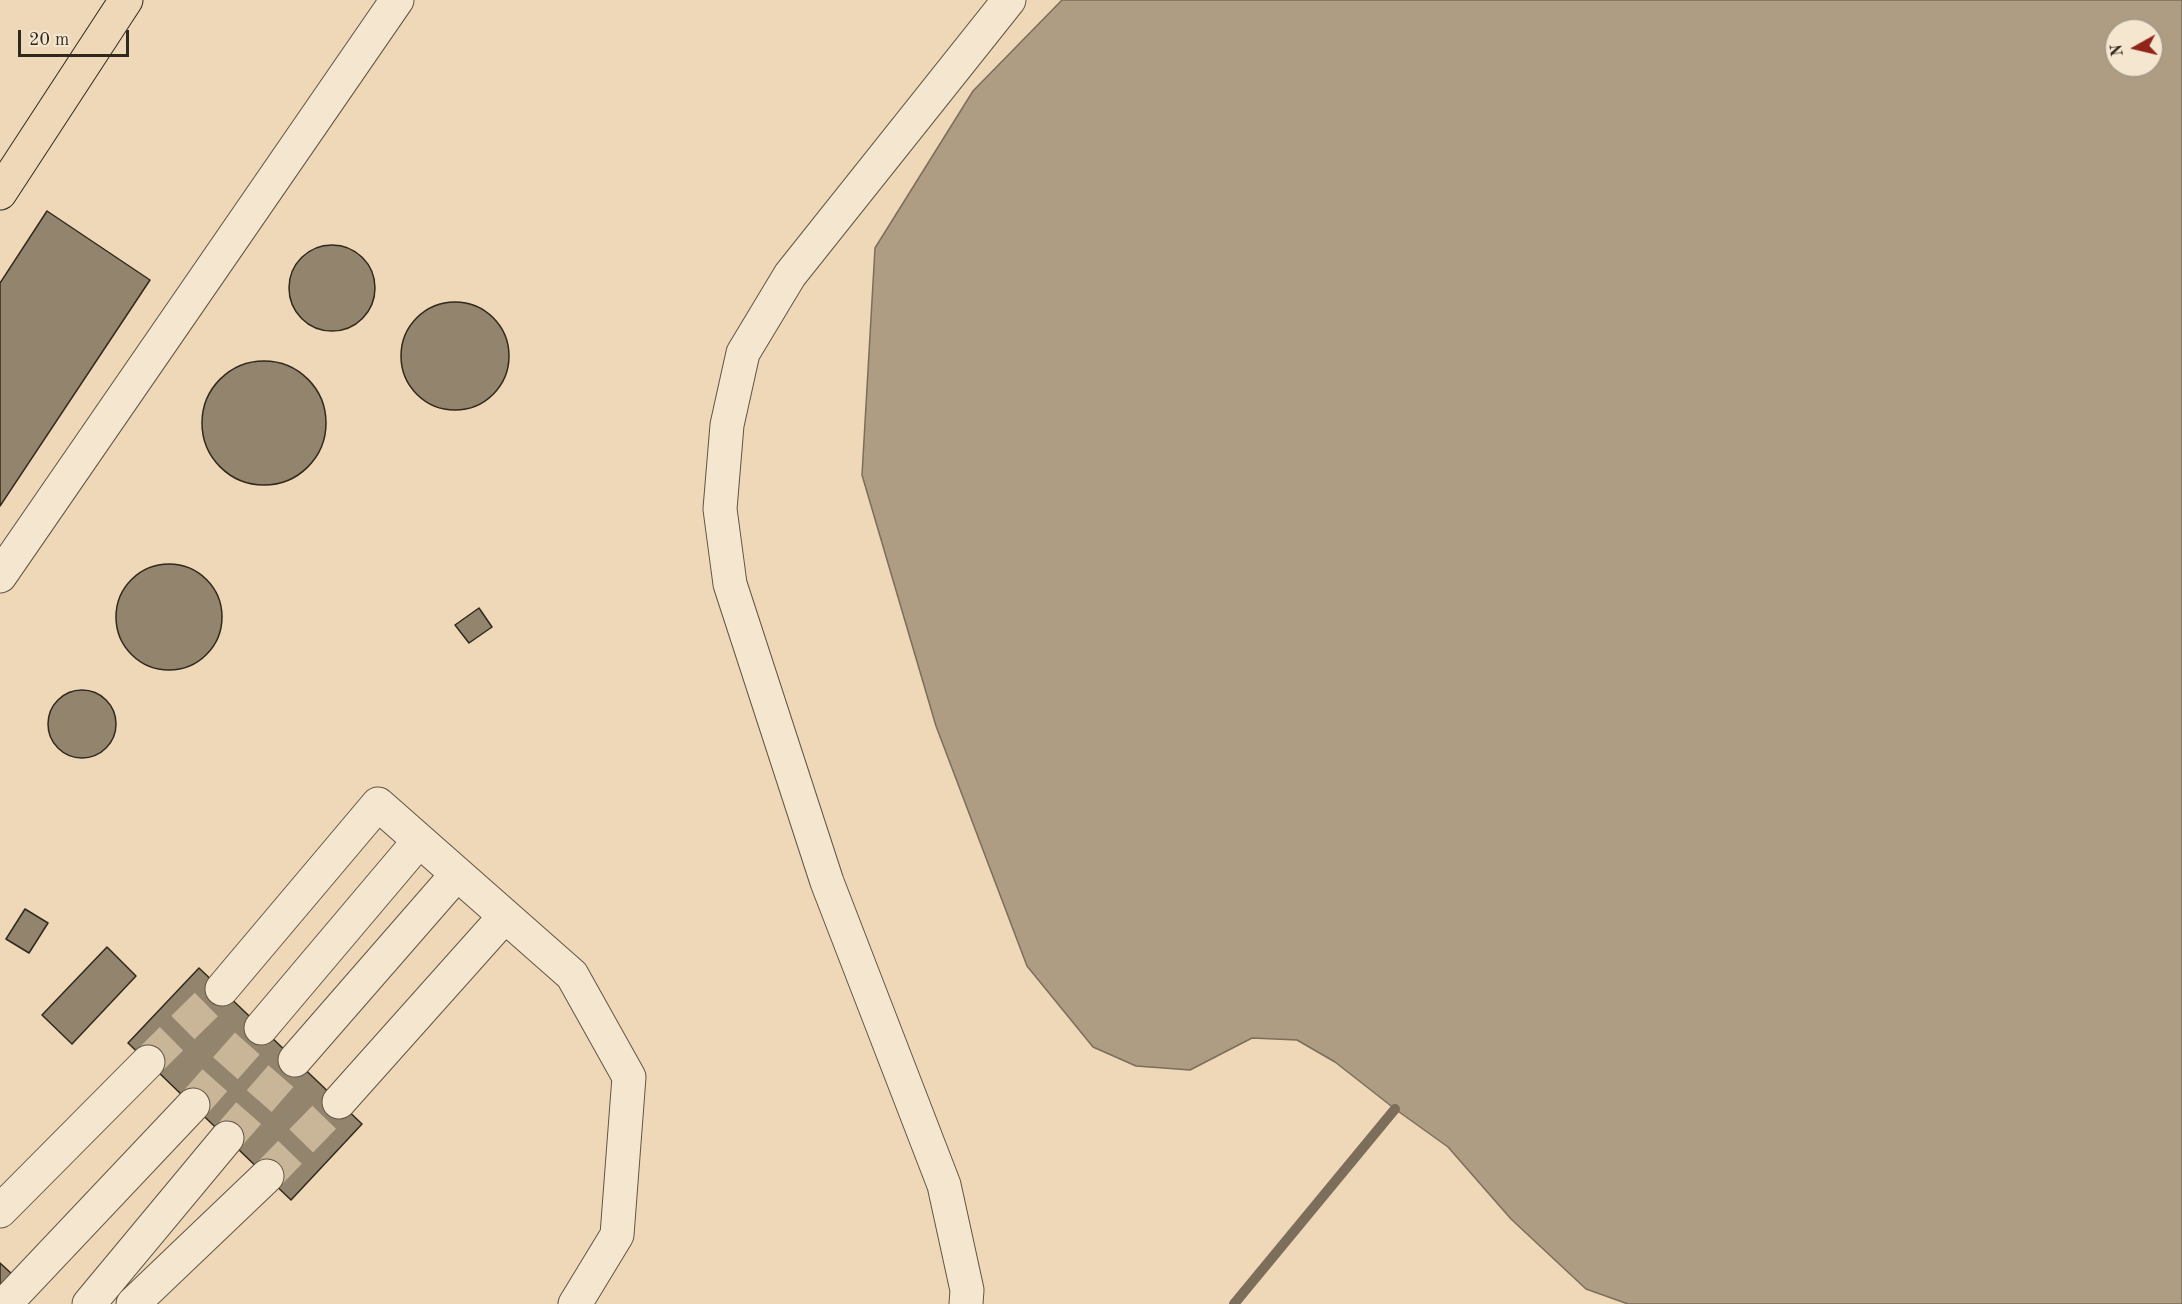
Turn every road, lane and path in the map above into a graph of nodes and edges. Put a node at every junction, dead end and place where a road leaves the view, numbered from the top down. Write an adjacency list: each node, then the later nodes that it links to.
1 (126, 0): 4 (highway)
2 (397, 0): 5 (lane)
3 (1009, 0): 22 (lane)
4 (0, 193)
5 (0, 576)
6 (419, 842): 7 (lane); 9 (lane); 10 (lane)
7 (457, 874): 8 (lane); 11 (lane)
8 (505, 916): 13 (lane); 21 (lane)
9 (222, 989)
10 (261, 1028)
11 (295, 1060)
12 (148, 1062): 17 (lane)
13 (339, 1102)
14 (193, 1105): 18 (lane)
15 (227, 1138): 19 (lane)
16 (267, 1176): 20 (lane)
17 (0, 1211)
18 (5, 1304)
19 (89, 1304)
20 (133, 1304)
21 (575, 1304)
22 (966, 1304)

